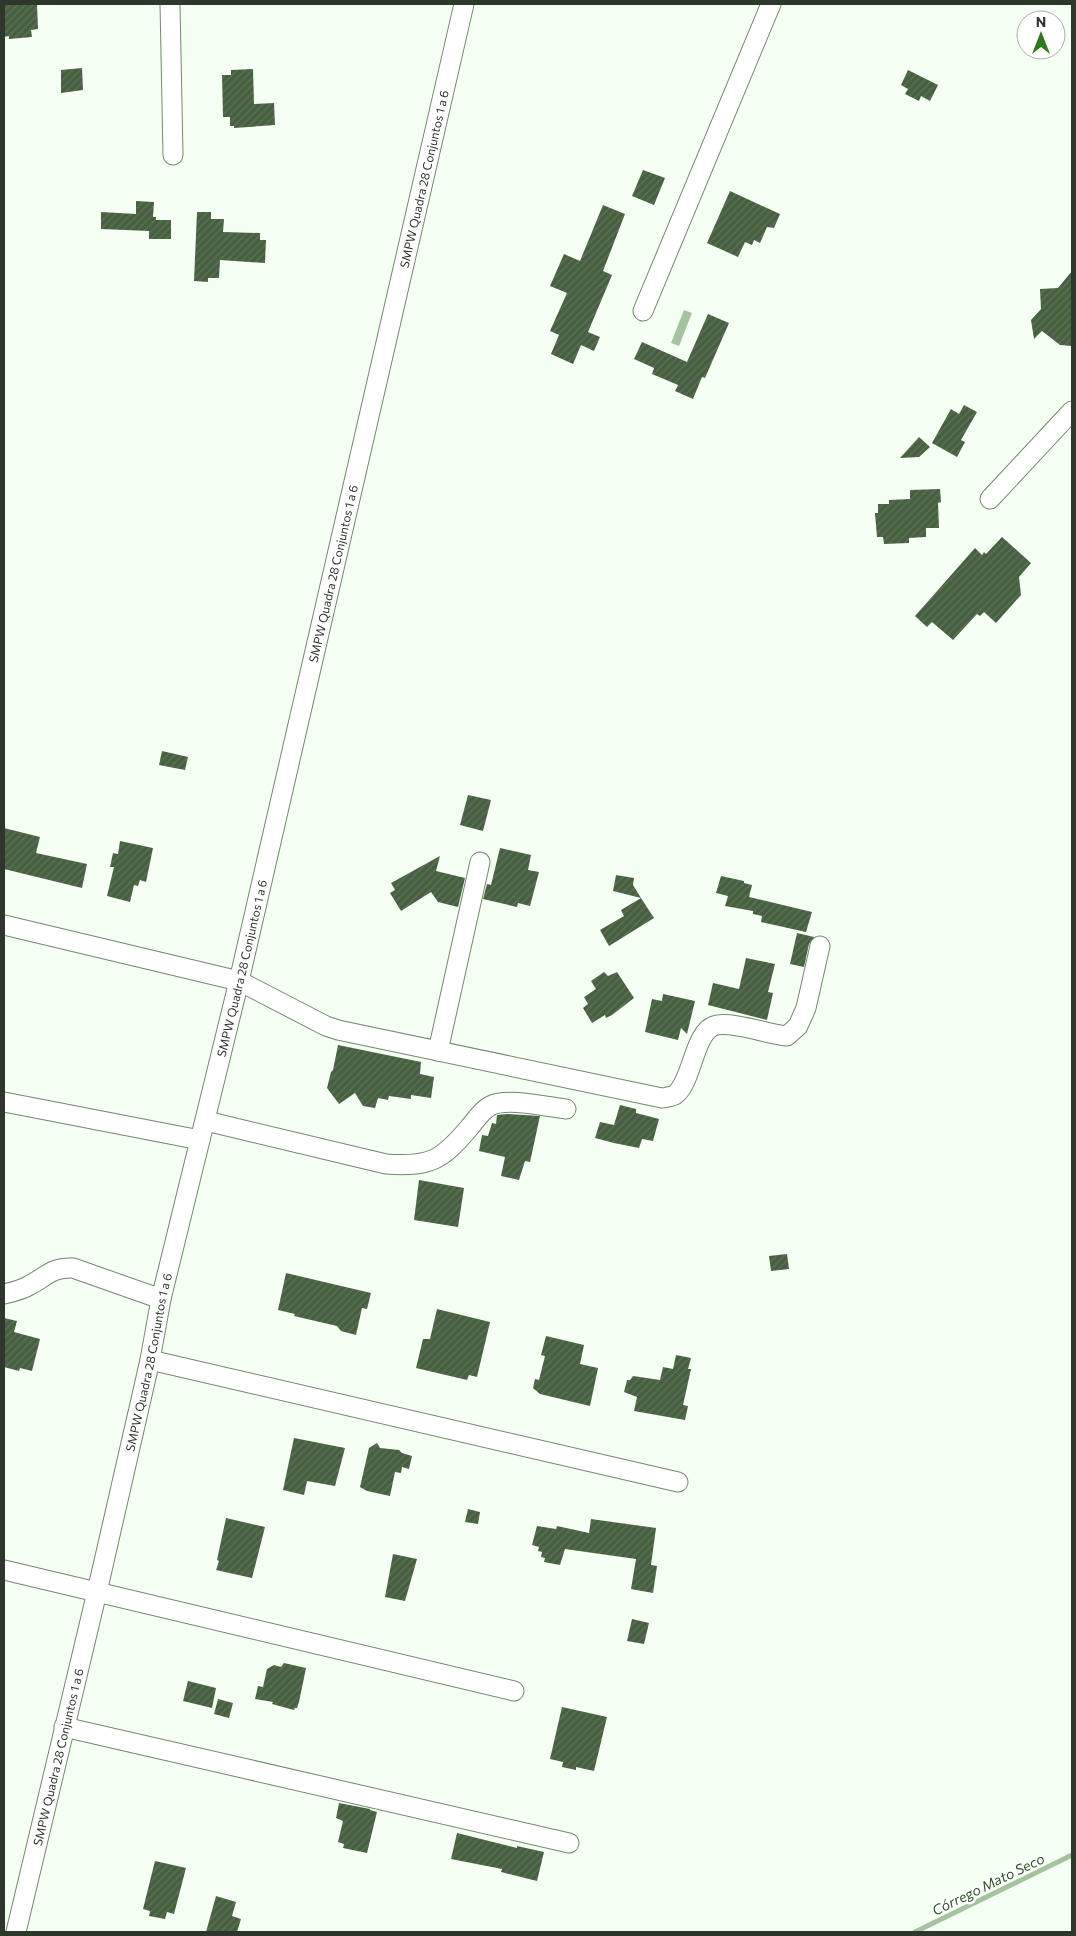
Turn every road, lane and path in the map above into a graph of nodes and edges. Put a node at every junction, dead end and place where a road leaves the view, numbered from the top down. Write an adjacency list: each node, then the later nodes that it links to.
1 (170, 4): 4 (street)
2 (464, 4): 11 (street, SMPW Quadra 28 Conjuntos 1 a 6)
3 (771, 4): 5 (street)
4 (173, 155)
5 (643, 311)
6 (1072, 411): 7 (street)
7 (990, 499)
8 (480, 862): 12 (street)
9 (4, 925): 11 (street)
10 (820, 946): 12 (street)
11 (239, 981): 12 (street); 15 (street, SMPW Quadra 28 Conjuntos 1 a 6)
12 (438, 1051)
13 (4, 1102): 16 (street)
14 (566, 1109): 15 (street)
15 (206, 1121): 16 (street, SMPW Quadra 28 Conjuntos 1 a 6)
16 (200, 1140): 18 (street, SMPW Quadra 28 Conjuntos 1 a 6)
17 (4, 1294): 18 (street)
18 (161, 1299): 19 (street, SMPW Quadra 28 Conjuntos 1 a 6)
19 (150, 1360): 20 (street); 22 (street, SMPW Quadra 28 Conjuntos 1 a 6)
20 (678, 1482)
21 (4, 1570): 22 (street)
22 (97, 1592): 23 (street); 24 (street, SMPW Quadra 28 Conjuntos 1 a 6)
23 (514, 1691)
24 (64, 1727): 25 (street); 26 (street, SMPW Quadra 28 Conjuntos 1 a 6)
25 (569, 1843)
26 (16, 1932)

